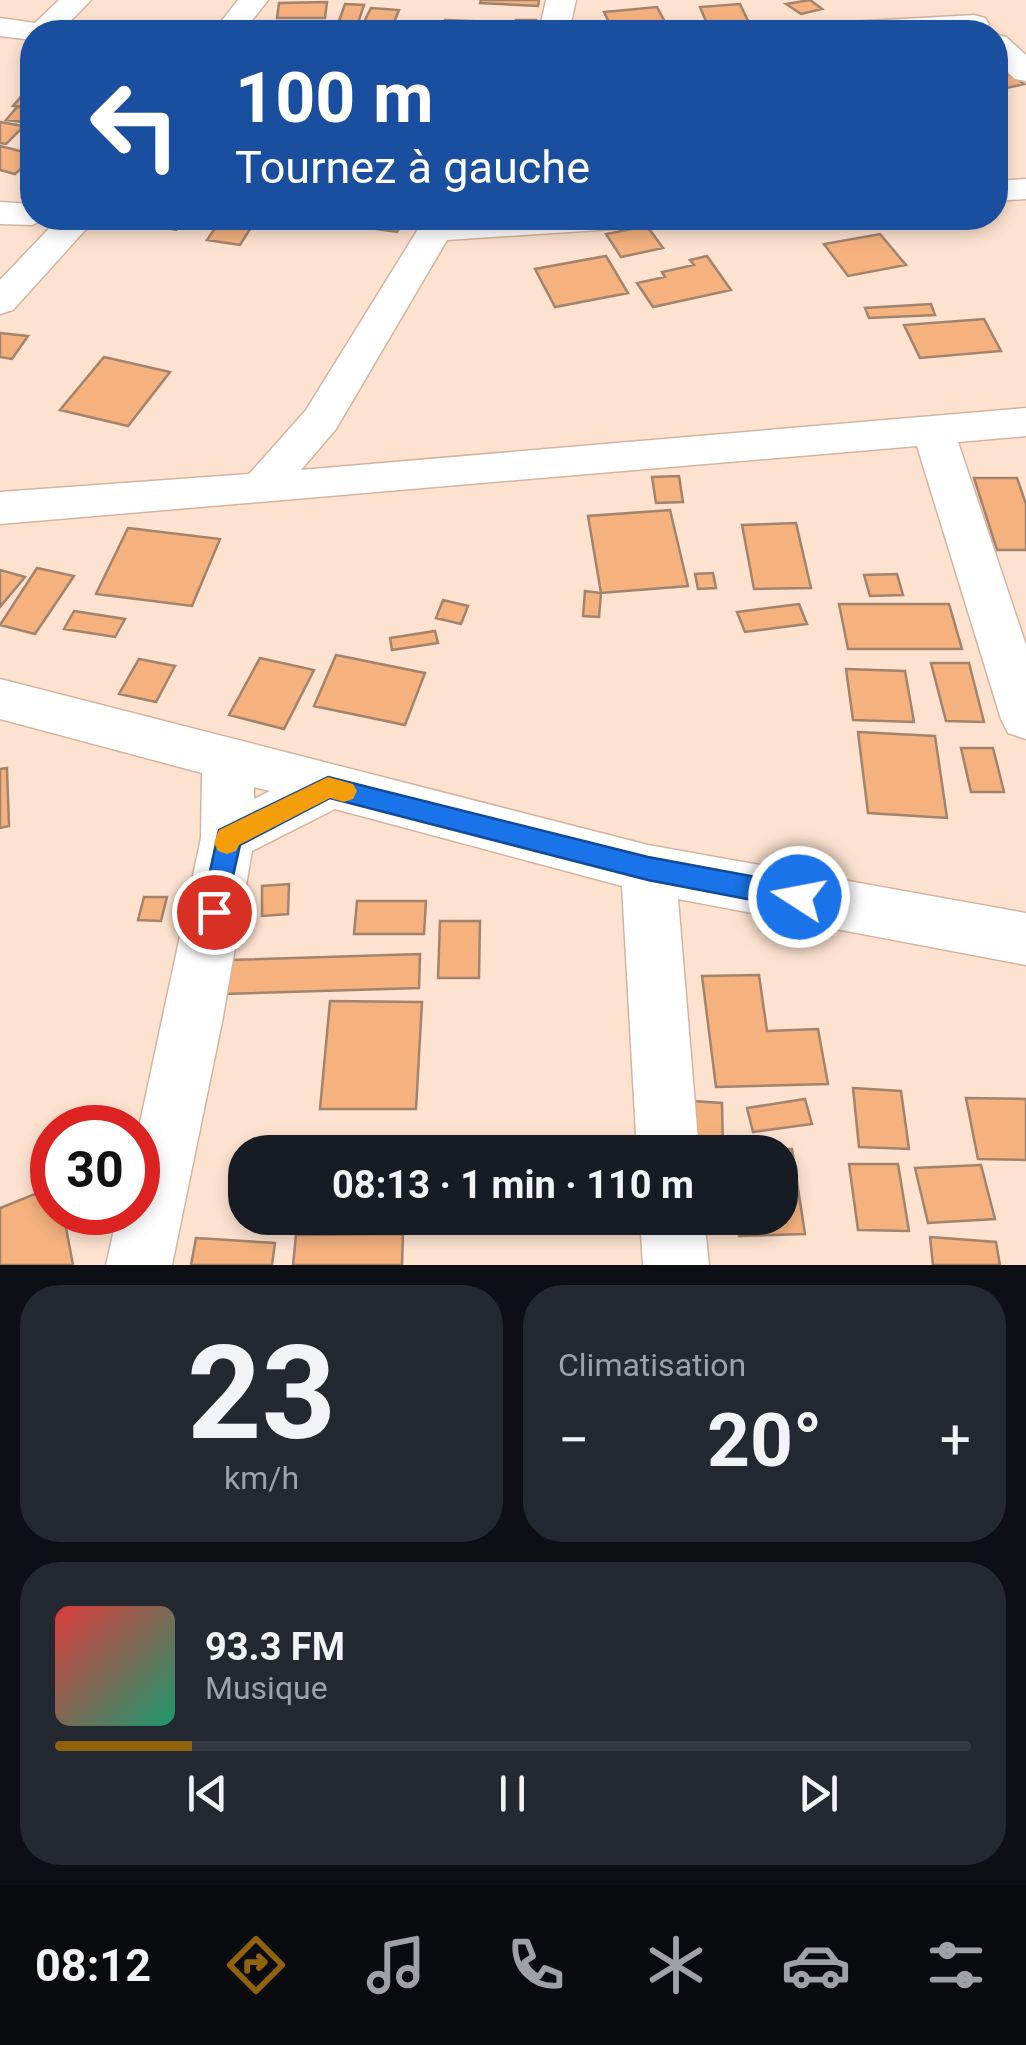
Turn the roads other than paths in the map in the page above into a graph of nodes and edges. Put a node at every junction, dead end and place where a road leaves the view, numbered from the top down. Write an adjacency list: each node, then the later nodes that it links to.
1 (76, 0): 3 (street)
2 (948, 0): 4 (street)
3 (53, 20)
4 (970, 20)
5 (67, 230): 7 (street)
6 (434, 230): 10 (street)
7 (0, 302)
8 (1026, 422): 9 (street)
9 (933, 430): 10 (street); 13 (street)
10 (265, 484): 11 (street)
11 (0, 508)
12 (0, 699): 14 (street)
13 (1026, 719)
14 (228, 762): 15 (street); 16 (street)
15 (328, 787): 16 (street); 17 (street)
16 (228, 838): 21 (street)
17 (648, 869): 18 (street); 19 (street)
18 (1026, 940)
19 (667, 1135)
20 (673, 1235): 22 (street)
21 (139, 1265)
22 (676, 1265)

